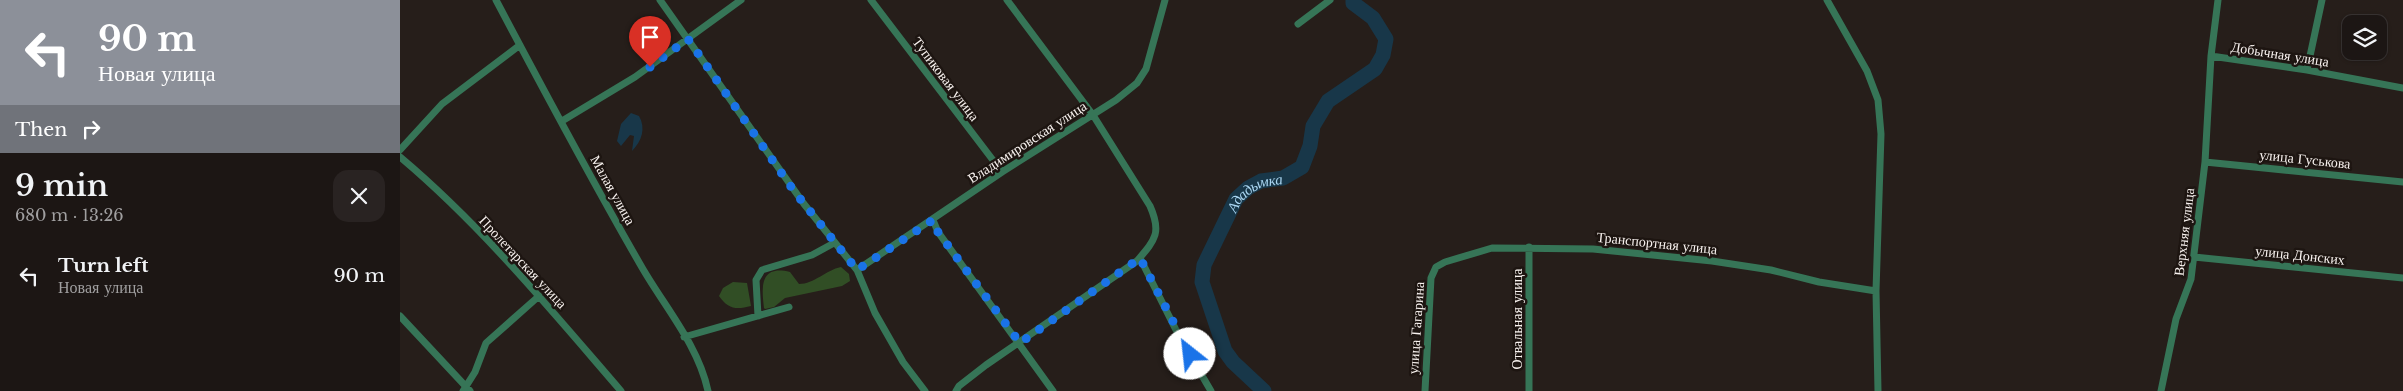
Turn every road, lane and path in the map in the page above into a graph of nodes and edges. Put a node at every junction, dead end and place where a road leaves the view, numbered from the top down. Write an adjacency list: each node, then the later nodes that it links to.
1 (496, 0): 13 (street, Малая улица)
2 (660, 0): 12 (street)
3 (741, 0): 12 (street)
4 (871, 0): 22 (street, Тупиковая улица)
5 (1007, 0): 17 (street)
6 (1164, 0): 17 (street, Владимировская улица)
7 (1330, 0): 11 (street)
8 (1827, 0): 32 (street)
9 (2218, 0): 14 (street, Верхняя улица)
10 (2322, 0): 15 (street)
11 (1298, 24)
12 (688, 39): 18 (street); 25 (street)
13 (520, 45): 18 (street, Малая улица); 19 (street)
14 (2211, 56): 15 (street, Добычная улица); 21 (street, Верхняя улица)
15 (2307, 70): 16 (street, Добычная улица)
16 (2403, 86)
17 (1093, 115): 22 (street, Владимировская улица); 28 (street)
18 (562, 121): 37 (street, Малая улица)
19 (400, 150)
20 (400, 156): 33 (street, Пролетарская улица)
21 (2205, 162): 23 (street, улица Гуськова); 27 (street, Верхняя улица)
22 (1002, 172): 24 (street, Владимировская улица)
23 (2403, 182)
24 (933, 220): 30 (street, Владимировская улица); 38 (street)
25 (834, 242): 30 (street); 36 (street)
26 (1529, 247): 29 (street, Транспортная улица); 32 (street, Транспортная улица); 47 (street, Отвальная улица)
27 (2194, 257): 31 (street, улица Донских); 49 (street, Верхняя улица)
28 (1140, 258): 38 (street); 45 (street)
29 (1436, 267): 46 (street, улица Гагарина)
30 (857, 270): 42 (street)
31 (2403, 278)
32 (1876, 291): 48 (street)
33 (538, 296): 39 (street); 40 (street, Пролетарская улица)
34 (789, 307): 36 (street)
35 (400, 316): 39 (street)
36 (758, 316): 37 (street)
37 (684, 337): 41 (street, Малая улица)
38 (1020, 343): 43 (street); 44 (street)
39 (466, 389)
40 (621, 391)
41 (708, 391)
42 (925, 391)
43 (956, 391)
44 (1053, 391)
45 (1211, 391)
46 (1425, 391)
47 (1529, 391)
48 (1878, 391)
49 (2161, 391)

